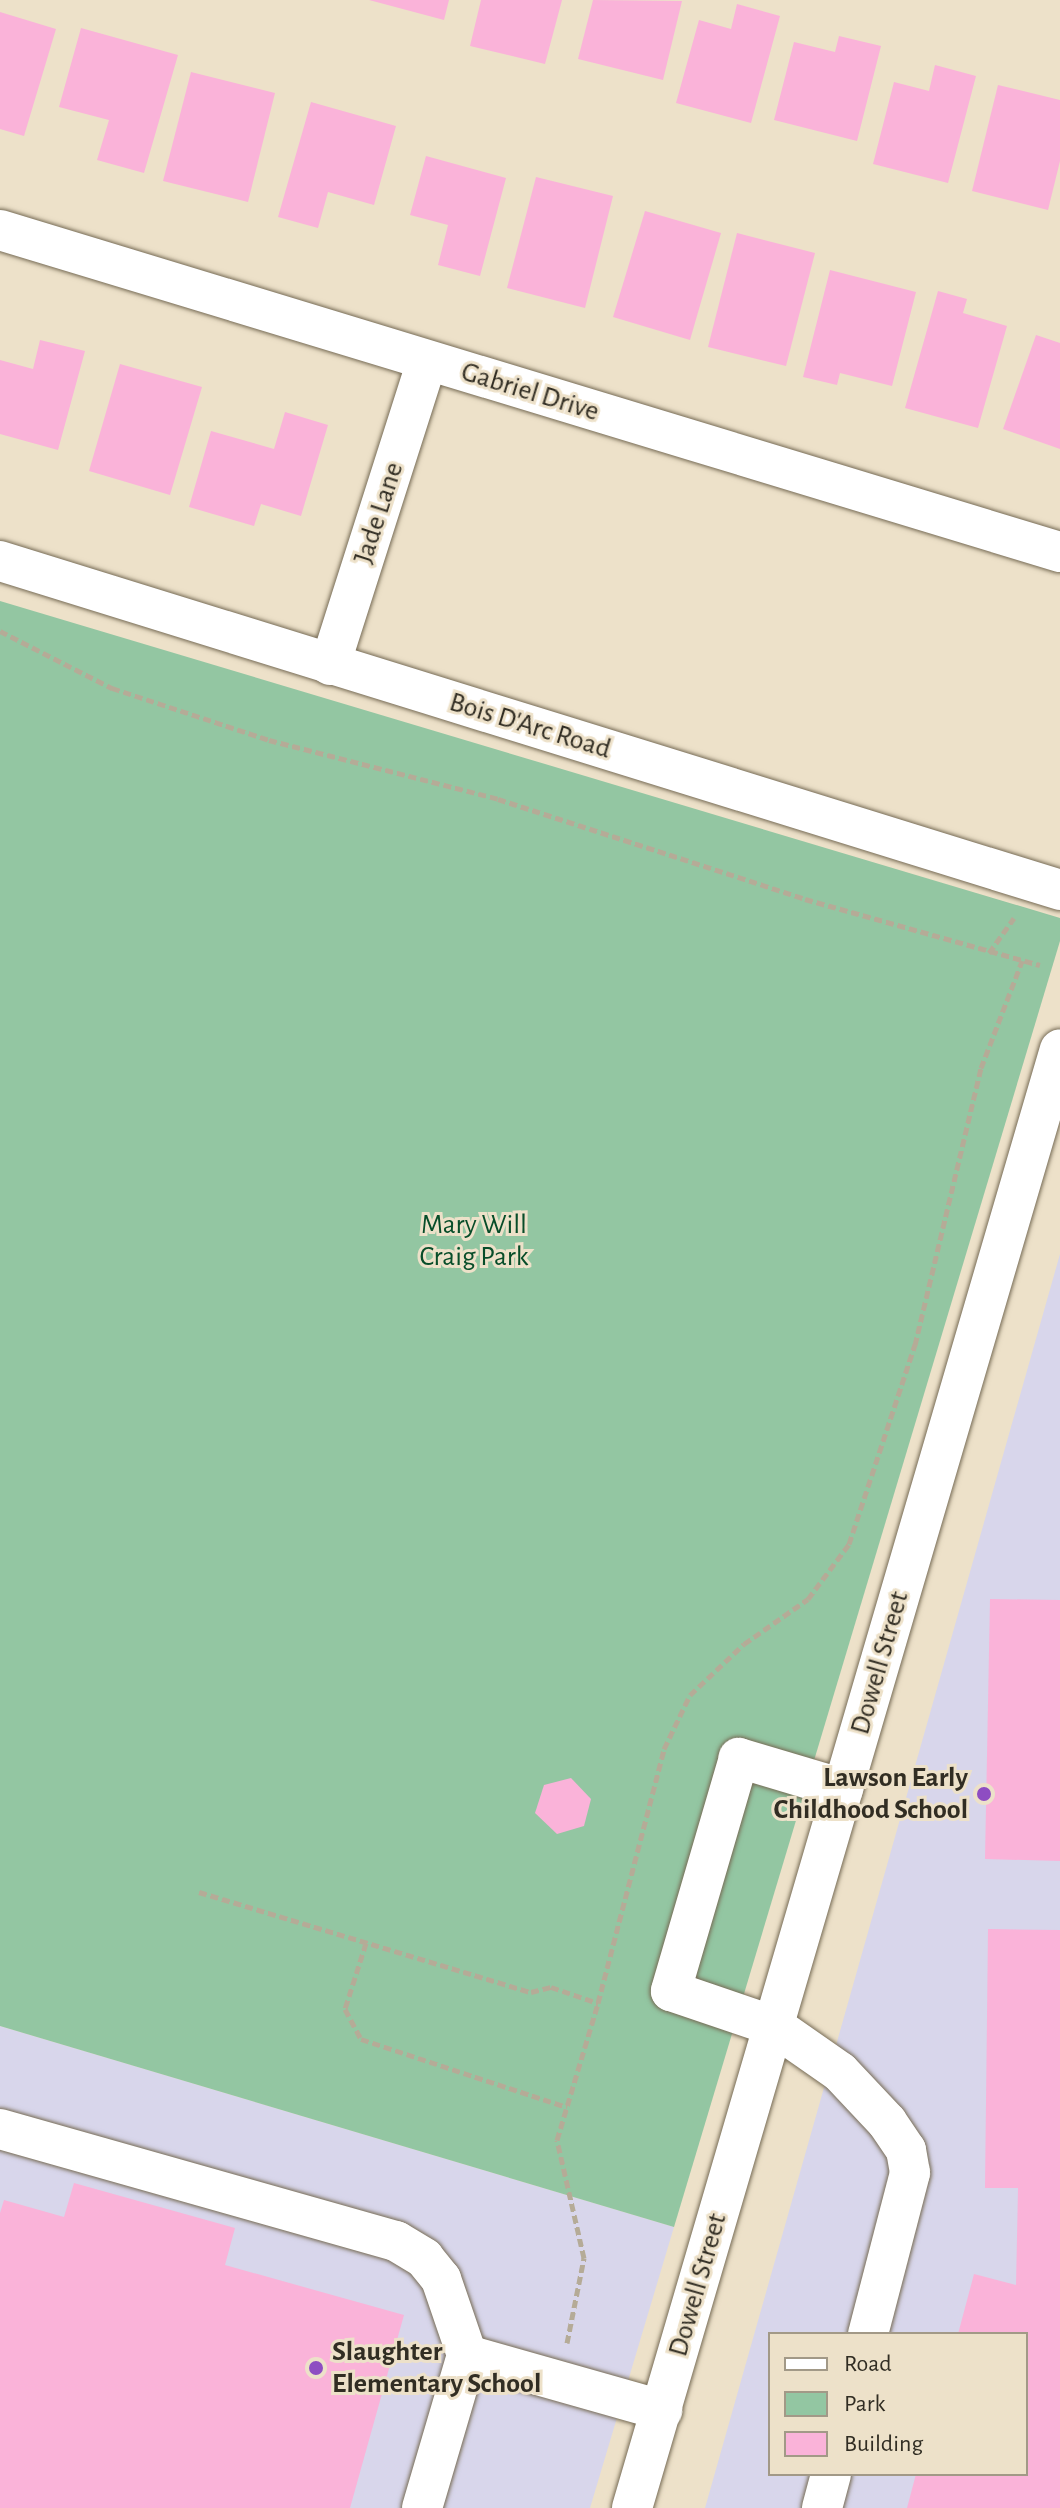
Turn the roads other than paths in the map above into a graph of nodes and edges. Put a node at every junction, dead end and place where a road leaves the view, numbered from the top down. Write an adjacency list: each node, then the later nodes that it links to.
1 (0, 230): 2 (street, Gabriel Drive)
2 (427, 361): 3 (street, Gabriel Drive); 5 (street, Jade Lane)
3 (1060, 552)
4 (0, 561): 5 (street, Bois D'Arc Road)
5 (330, 665): 6 (street, Bois D'Arc Road)
6 (1060, 890)
7 (1060, 1049): 8 (street, Dowell Street)
8 (843, 1789): 9 (street, Dowell Street); 9 (street)
9 (774, 2026): 11 (street); 13 (street, Dowell Street)
10 (0, 2129): 12 (street)
11 (869, 2332)
12 (467, 2355): 13 (street); 15 (street)
13 (662, 2410): 16 (street, Dowell Street)
14 (830, 2476): 17 (street)
15 (422, 2508)
16 (632, 2508)
17 (822, 2508)

